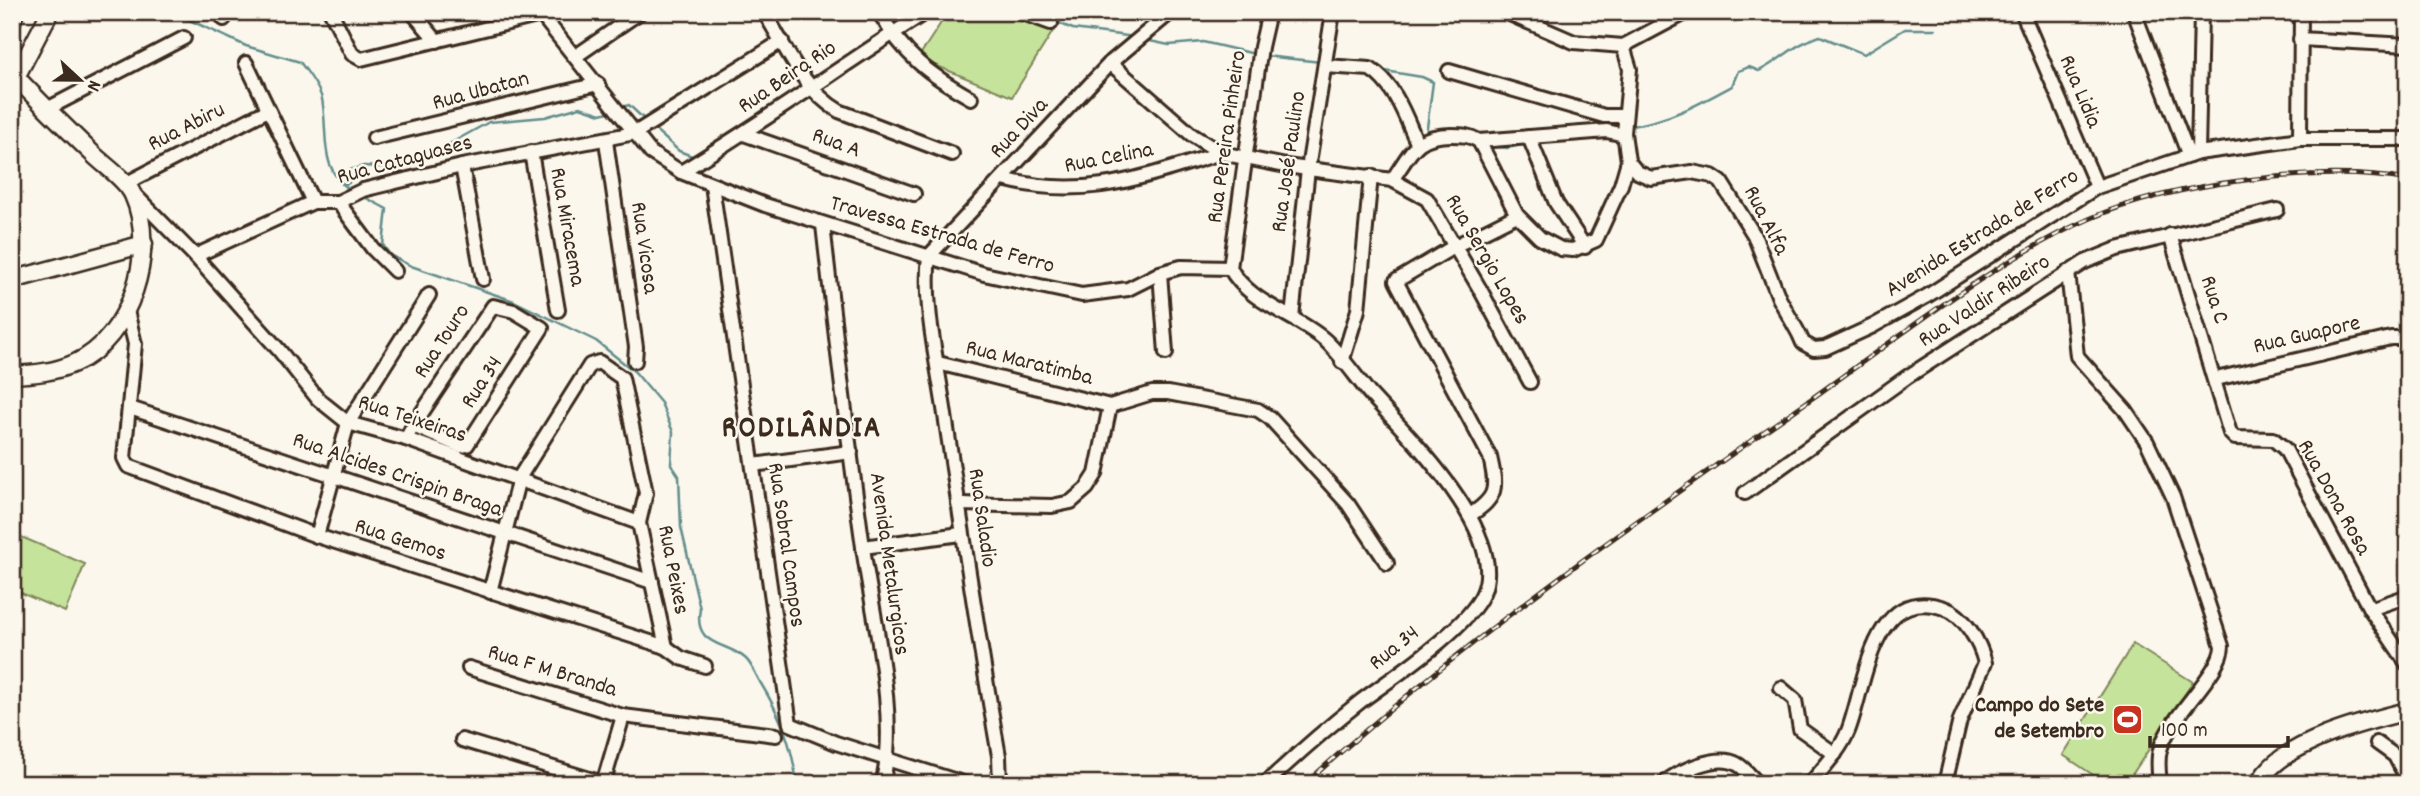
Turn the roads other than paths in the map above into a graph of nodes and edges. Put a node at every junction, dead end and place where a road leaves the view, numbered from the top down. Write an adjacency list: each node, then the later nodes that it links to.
1 (14, 12): 20 (highway)
2 (50, 12): 34 (main road)
3 (331, 12): 25 (street)
4 (412, 12): 25 (street)
5 (640, 12): 29 (street)
6 (764, 12): 26 (street)
7 (879, 12): 22 (street)
8 (926, 12): 22 (street, Rua Beira Rio)
9 (1020, 12): 21 (street)
10 (1171, 12): 30 (street, Rua Diva)
11 (1269, 12): 55 (street, Rua Pereira Pinheiro)
12 (1333, 12): 31 (street, Rua José Paulino)
13 (1505, 12): 28 (street)
14 (1687, 12): 28 (street)
15 (2022, 12): 64 (street, Rua Lidia)
16 (2134, 12): 54 (street)
17 (2201, 12): 54 (street)
18 (2301, 12): 24 (street)
19 (540, 13): 25 (street); 29 (street, Travessa Estrada de Ferro)
20 (12, 18)
21 (1051, 23)
22 (892, 34): 36 (street, Rua Beira Rio); 37 (street)
23 (184, 38): 38 (street)
24 (2300, 39): 27 (street); 46 (street)
25 (437, 41)
26 (782, 41): 36 (street); 41 (street, Rua Cataguases)
27 (2408, 45)
28 (1623, 46): 40 (street)
29 (576, 57): 35 (street, Travessa Estrada de Ferro)
30 (1110, 62): 53 (street); 61 (street, Rua Diva)
31 (1325, 62): 49 (street); 58 (street, Rua José Paulino)
32 (246, 63): 39 (street)
33 (1449, 71): 40 (street)
34 (14, 83): 38 (main road)
35 (598, 84): 41 (street, Travessa Estrada de Ferro); 45 (street, Rua Ubatan)
36 (810, 87): 42 (street, Rua Beira Rio); 52 (street)
37 (971, 98)
38 (47, 109): 65 (main road)
39 (268, 110): 65 (street, Rua Abiru); 68 (street)
40 (1625, 117): 43 (street)
41 (638, 132): 48 (street, Rua Cataguases); 59 (street, Travessa Estrada de Ferro)
42 (744, 134): 59 (street, Rua Beira Rio); 66 (street, Rua A)
43 (1624, 134): 44 (street); 56 (street)
44 (1529, 137): 50 (street); 75 (street)
45 (374, 138)
46 (2300, 139): 47 (street, Avenida Estrada de Ferro); 54 (street, Avenida Estrada de Ferro)
47 (2408, 139)
48 (606, 141): 51 (street, Rua Cataguases); 94 (street, Rua Vicosa)
49 (1417, 144): 50 (street); 62 (street)
50 (1482, 147): 70 (street)
51 (531, 152): 57 (street, Rua Cataguases); 85 (street, Rua Miracema)
52 (952, 153)
53 (1222, 153): 55 (street, Rua Sergio Lopes); 61 (street, Rua Celina)
54 (2193, 155): 64 (street, Avenida Estrada de Ferro)
55 (1246, 159): 58 (street, Rua Sergio Lopes); 78 (street, Rua Pereira Pinheiro)
56 (1628, 160): 75 (street); 90 (street, Rua Alfa)
57 (462, 166): 67 (street, Rua Cataguases); 82 (street)
58 (1308, 169): 60 (street, Rua Sergio Lopes); 87 (street, Rua José Paulino)
59 (681, 172): 63 (street, Travessa Estrada de Ferro)
60 (1371, 176): 62 (street, Rua Sergio Lopes); 95 (street)
61 (1003, 178): 77 (street, Rua Diva)
62 (1392, 180): 74 (street, Rua Sergio Lopes)
63 (712, 185): 71 (street, Travessa Estrada de Ferro); 106 (street, Rua Sobral Campos)
64 (2097, 187): 90 (street, Avenida Estrada de Ferro)
65 (129, 189): 73 (main road); 76 (street, Rua Teixeiras)
66 (914, 194)
67 (344, 199): 68 (street, Rua Cataguases); 79 (street)
68 (313, 202): 76 (street, Rua Cataguases)
69 (2277, 209): 72 (street, Rua Valdir Ribeiro)
70 (1517, 215): 74 (street); 75 (street)
71 (823, 225): 77 (street, Travessa Estrada de Ferro); 105 (street, Avenida Metalurgicos)
72 (2170, 235): 80 (street, Rua Valdir Ribeiro); 98 (street, Rua C)
73 (144, 244): 83 (main road); 86 (main road)
74 (1455, 246): 99 (street, Rua Sergio Lopes); 111 (street)
75 (1585, 247)
76 (195, 256): 102 (street, Rua Teixeiras)
77 (929, 256): 81 (street, Travessa Estrada de Ferro); 96 (street, Rua Saladio)
78 (1230, 268): 81 (street, Travessa Estrada de Ferro); 87 (street)
79 (395, 271)
80 (2068, 272): 109 (street, Rua Valdir Ribeiro); 146 (street)
81 (1160, 273): 93 (street)
82 (483, 279)
83 (12, 280)
84 (429, 295): 102 (street)
85 (558, 310)
86 (127, 311): 89 (main road); 92 (street)
87 (1292, 317): 95 (street)
88 (542, 329): 103 (street, Rua 34); 103 (street, Rua Touro)
89 (112, 330): 92 (street); 97 (main road)
90 (1799, 334)
91 (2408, 338): 98 (street, Rua Guapore)
92 (135, 344): 101 (street)
93 (1166, 353)
94 (635, 361)
95 (1342, 362): 111 (street)
96 (938, 363): 100 (street, Rua Maratimba); 110 (street, Rua Saladio)
97 (12, 375)
98 (2216, 379): 121 (street, Rua Dona Rosa)
99 (1530, 382)
100 (1110, 406): 110 (street); 117 (street)
101 (130, 408): 107 (street, Rua Alcides Crispin Braga); 114 (street, Rua Gemos)
102 (348, 423): 104 (street, Rua Teixeiras); 107 (street)
103 (413, 426): 104 (street, Rua Touro)
104 (406, 439): 108 (street, Rua Teixeiras)
105 (851, 452): 106 (street); 116 (street, Avenida Metalurgicos)
106 (753, 465): 133 (street, Rua Sobral Campos)
107 (333, 476): 114 (street); 115 (street, Rua Alcides Crispin Braga)
108 (519, 478): 112 (street, Rua Teixeiras); 112 (street, Rua Peixes); 115 (street)
109 (1745, 493)
110 (958, 504): 113 (street, Rua Saladio)
111 (1470, 515): 140 (street, Rua 34)
112 (639, 523): 118 (street, Rua Peixes)
113 (961, 534): 116 (street); 139 (street, Rua Saladio)
114 (317, 536): 119 (street, Rua Gemos)
115 (506, 536): 118 (street, Rua Alcides Crispin Braga); 119 (street)
116 (863, 547): 133 (street, Avenida Metalurgicos)
117 (1387, 563)
118 (652, 582): 122 (street, Rua Peixes)
119 (490, 592): 122 (street, Rua Gemos)
120 (2408, 596): 121 (street)
121 (2370, 609): 123 (street, Rua Dona Rosa)
122 (666, 647): 124 (street, Rua Gemos)
123 (2408, 665)
124 (705, 666)
125 (469, 668): 128 (street, Rua F M Branda)
126 (1781, 688): 132 (street)
127 (2408, 711): 147 (main road)
128 (623, 716): 129 (street, Rua F M Branda); 136 (street)
129 (776, 735)
130 (462, 740): 136 (street)
131 (2378, 743): 135 (street)
132 (1835, 754): 144 (street); 145 (street)
133 (889, 759): 137 (street, Avenida Metalurgicos); 138 (street)
134 (1690, 769): 141 (street); 142 (street); 143 (street)
135 (2408, 781)
136 (604, 784)
137 (882, 784)
138 (966, 784)
139 (1000, 784)
140 (1265, 784)
141 (1663, 784)
142 (1689, 784)
143 (1758, 784)
144 (1810, 784)
145 (1945, 784)
146 (2160, 784)
147 (2259, 784)

